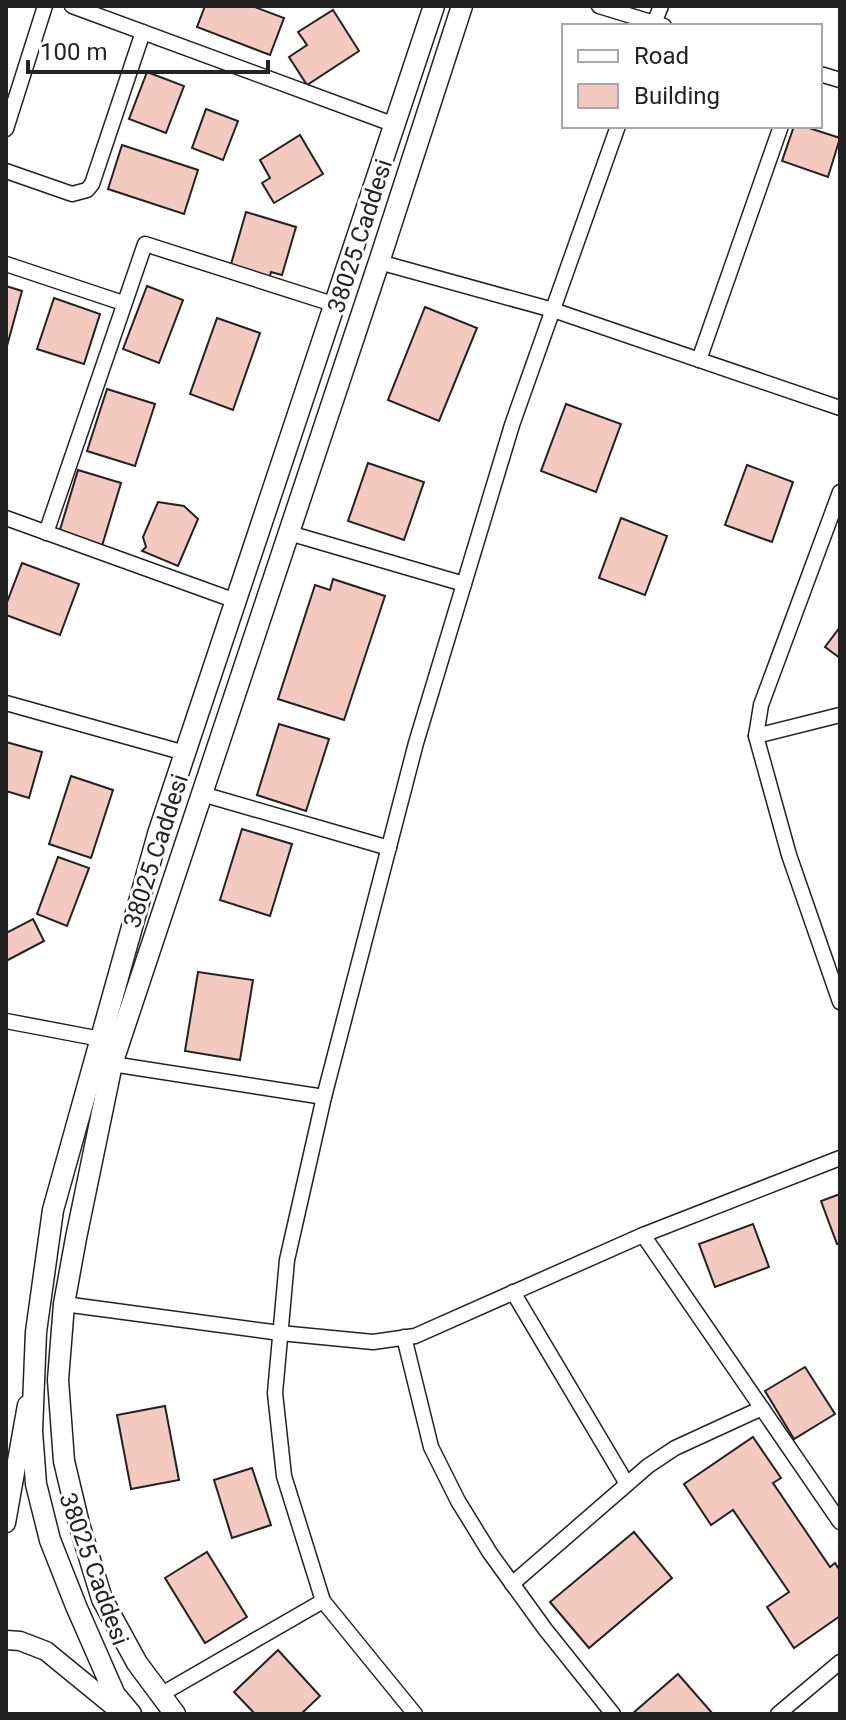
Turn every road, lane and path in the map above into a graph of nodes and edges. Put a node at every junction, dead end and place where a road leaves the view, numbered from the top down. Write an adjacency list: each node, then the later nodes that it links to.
1 (45, 6): 11 (street)
2 (72, 6): 7 (street)
3 (434, 6): 8 (main road, 38025 Caddesi)
4 (462, 6): 13 (main road, 38025 Caddesi)
5 (599, 6): 6 (street)
6 (654, 24)
7 (143, 32): 8 (street); 12 (street)
8 (395, 125): 16 (main road, 38025 Caddesi)
9 (617, 128): 17 (street)
10 (780, 128): 18 (street)
11 (6, 129)
12 (6, 171)
13 (379, 262): 17 (street); 23 (main road, 38025 Caddesi)
14 (6, 264): 15 (street)
15 (123, 303): 16 (street); 22 (street)
16 (336, 305): 25 (main road, 38025 Caddesi)
17 (553, 310): 18 (street); 24 (street)
18 (699, 360): 19 (street)
19 (840, 408)
20 (840, 492): 28 (street)
21 (6, 518): 22 (street)
22 (46, 533): 25 (street)
23 (289, 533): 24 (street); 30 (main road, 38025 Caddesi)
24 (464, 584): 31 (street)
25 (236, 601): 29 (main road, 38025 Caddesi)
26 (6, 703): 29 (street)
27 (840, 715): 28 (street)
28 (756, 736): 32 (street)
29 (185, 753): 34 (main road, 38025 Caddesi)
30 (202, 794): 31 (street); 35 (main road, 38025 Caddesi)
31 (389, 848): 36 (street)
32 (840, 1002)
33 (6, 1021): 34 (street)
34 (101, 1039): 43 (main road, 38025 Caddesi)
35 (112, 1064): 36 (street); 40 (main road, 38025 Caddesi)
36 (324, 1097): 41 (street)
37 (840, 1158): 38 (street)
38 (643, 1235): 39 (street); 44 (street)
39 (513, 1292): 42 (street); 46 (street)
40 (64, 1304): 41 (street); 53 (main road, 38025 Caddesi)
41 (280, 1333): 42 (street); 50 (street)
42 (404, 1337): 49 (street)
43 (34, 1367): 45 (street); 55 (main road, 38025 Caddesi)
44 (762, 1408): 46 (street); 47 (street)
45 (11, 1462): 48 (street)
46 (627, 1484): 49 (street)
47 (840, 1522)
48 (6, 1523)
49 (512, 1584): 58 (street)
50 (323, 1601): 53 (street); 57 (street)
51 (6, 1640): 54 (street)
52 (840, 1662): 59 (street)
53 (160, 1695): 56 (main road, 38025 Caddesi)
54 (123, 1714)
55 (131, 1714)
56 (175, 1714)
57 (415, 1714)
58 (613, 1714)
59 (778, 1714)

